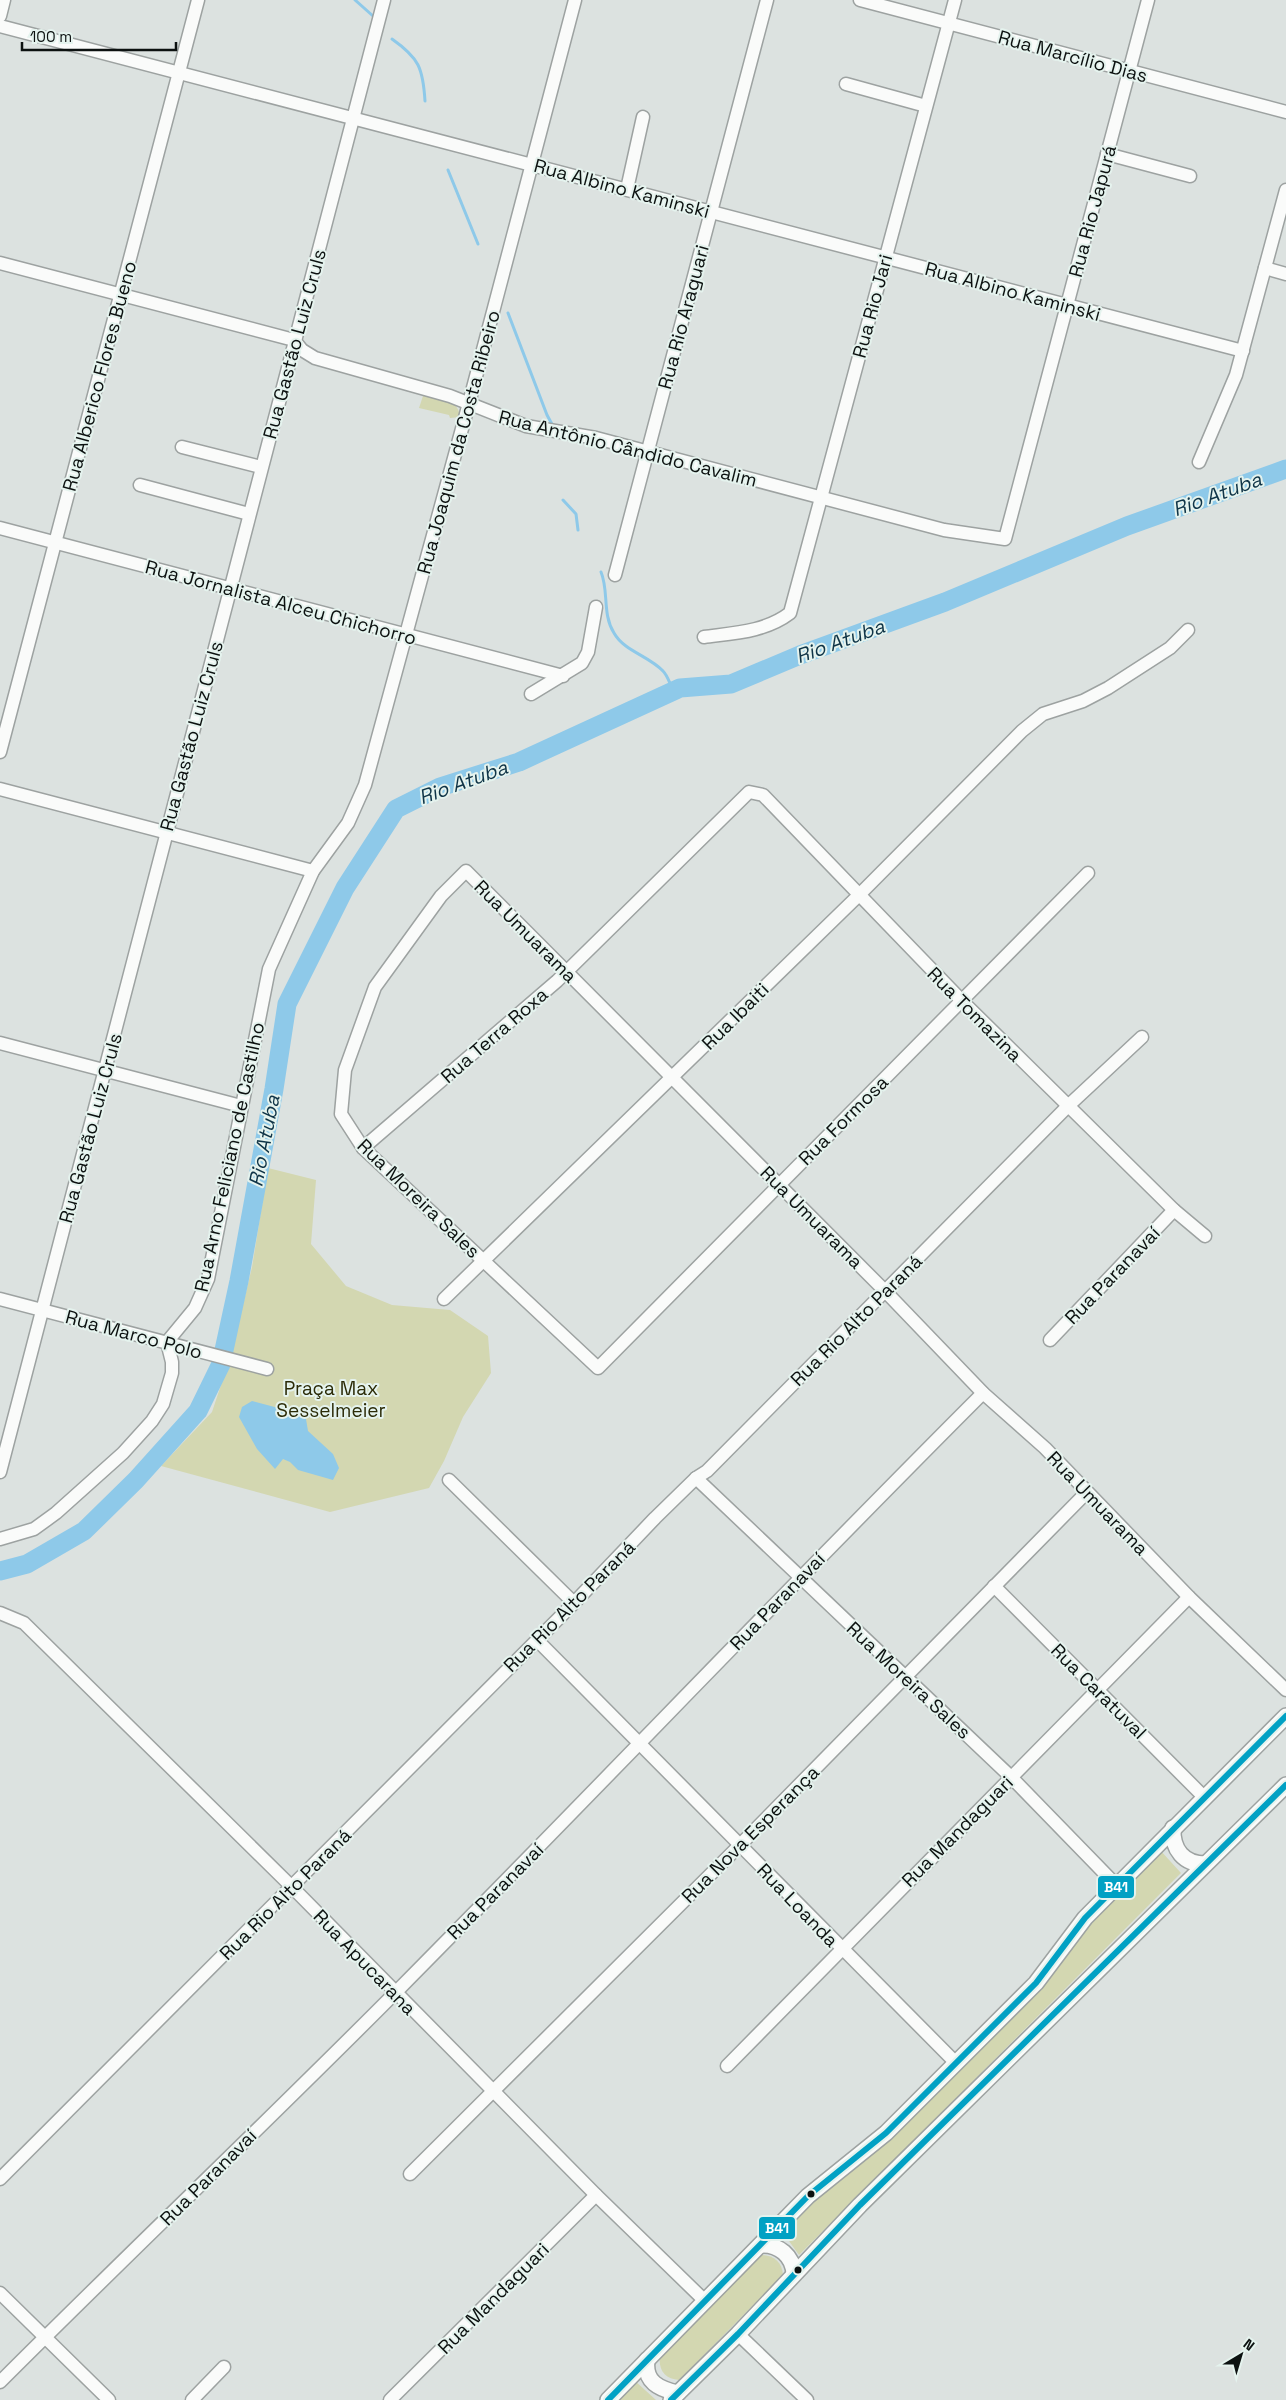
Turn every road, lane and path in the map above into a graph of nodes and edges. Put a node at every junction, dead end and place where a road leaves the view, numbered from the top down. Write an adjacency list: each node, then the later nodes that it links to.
1 (4, 0): 9 (street)
2 (198, 0): 13 (street, Rua Alberico Flores Bueno)
3 (384, 0): 17 (street, Rua Gastão Luiz Cruls)
4 (575, 0): 20 (street, Rua Joaquim da Costa Ribeiro)
5 (767, 0): 24 (street, Rua Rio Araguari)
6 (860, 0): 10 (street, Rua Marcílio Dias)
7 (955, 0): 10 (street, Rua Rio Jari)
8 (1148, 0): 12 (street, Rua Rio Japurá)
9 (0, 16)
10 (948, 23): 12 (street, Rua Marcílio Dias); 15 (street, Rua Rio Jari)
11 (0, 26): 13 (street, Rua Albino Kaminski)
12 (1129, 71): 16 (street, Rua Marcílio Dias); 19 (street, Rua Rio Japurá)
13 (179, 72): 17 (street, Rua Albino Kaminski); 29 (street, Rua Alberico Flores Bueno)
14 (846, 84): 15 (street)
15 (926, 106): 25 (street, Rua Rio Jari)
16 (1286, 112)
17 (353, 118): 20 (street, Rua Albino Kaminski); 31 (street, Rua Gastão Luiz Cruls)
18 (643, 118): 22 (street)
19 (1107, 154): 21 (street); 30 (street, Rua Rio Japurá)
20 (531, 164): 22 (street, Rua Albino Kaminski); 33 (street, Rua Joaquim da Costa Ribeiro)
21 (1190, 176)
22 (626, 189): 24 (street, Rua Albino Kaminski)
23 (1286, 190): 27 (street)
24 (711, 212): 25 (street, Rua Albino Kaminski); 35 (street, Rua Rio Araguari)
25 (886, 257): 30 (street, Rua Albino Kaminski); 39 (street, Rua Rio Jari)
26 (0, 263): 29 (street, Rua Antônio Cândido Cavalim)
27 (1265, 268): 28 (street); 32 (street)
28 (1286, 274)
29 (120, 295): 31 (street, Rua Antônio Cândido Cavalim); 43 (street, Rua Alberico Flores Bueno)
30 (1067, 305): 32 (street, Rua Albino Kaminski); 42 (street, Rua Rio Japurá)
31 (294, 340): 33 (street, Rua Antônio Cândido Cavalim); 37 (street, Rua Gastão Luiz Cruls)
32 (1243, 351): 36 (street)
33 (469, 403): 35 (street, Rua Antônio Cândido Cavalim); 48 (street, Rua Joaquim da Costa Ribeiro)
34 (182, 447): 37 (street)
35 (648, 452): 39 (street, Rua Antônio Cândido Cavalim); 44 (street, Rua Rio Araguari)
36 (1200, 462)
37 (261, 467): 40 (street, Rua Gastão Luiz Cruls)
38 (140, 485): 40 (street)
39 (821, 498): 42 (street, Rua Antônio Cândido Cavalim); 49 (street, Rua Rio Jari)
40 (249, 514): 45 (street, Rua Gastão Luiz Cruls)
41 (0, 528): 43 (street, Rua Jornalista Alceu Chichorro)
42 (1005, 539)
43 (55, 543): 45 (street, Rua Jornalista Alceu Chichorro); 52 (street, Rua Alberico Flores Bueno)
44 (615, 575)
45 (230, 589): 48 (street, Rua Jornalista Alceu Chichorro); 55 (street, Rua Gastão Luiz Cruls)
46 (596, 607): 50 (street)
47 (1188, 630): 59 (street, Rua Ibaiti)
48 (406, 635): 50 (street, Rua Jornalista Alceu Chichorro); 56 (street, Rua Joaquim da Costa Ribeiro)
49 (704, 637)
50 (563, 676): 51 (street)
51 (531, 694)
52 (0, 752)
53 (0, 789): 55 (street)
54 (749, 792): 59 (street, Rua Tomazina); 60 (street, Rua Terra Roxa)
55 (166, 833): 56 (street); 64 (street, Rua Gastão Luiz Cruls)
56 (313, 871): 66 (street, Rua Arno Feliciano de Castilho)
57 (466, 871): 60 (street, Rua Umuarama); 68 (street, Rua Moreira Sales)
58 (1088, 873): 61 (street, Rua Formosa)
59 (858, 896): 61 (street, Rua Tomazina); 65 (street, Rua Ibaiti)
60 (566, 972): 65 (street, Rua Umuarama); 68 (street, Rua Terra Roxa)
61 (962, 1001): 67 (street, Rua Tomazina); 69 (street, Rua Formosa)
62 (1142, 1036): 67 (street, Rua Rio Alto Paraná)
63 (0, 1043): 64 (street)
64 (104, 1070): 66 (street); 76 (street, Rua Gastão Luiz Cruls)
65 (672, 1078): 69 (street, Rua Umuarama); 72 (street, Rua Ibaiti)
66 (241, 1106): 78 (street, Rua Arno Feliciano de Castilho)
67 (1068, 1106): 70 (street, Rua Tomazina); 73 (street, Rua Rio Alto Paraná)
68 (363, 1148): 72 (street, Rua Moreira Sales)
69 (779, 1183): 73 (street, Rua Umuarama); 79 (street, Rua Formosa)
70 (1174, 1210): 71 (street, Rua Tomazina); 77 (street, Rua Paranavaí)
71 (1205, 1236)
72 (484, 1262): 75 (street, Rua Ibaiti); 79 (street, Rua Moreira Sales)
73 (885, 1291): 81 (street, Rua Umuarama); 83 (street, Rua Rio Alto Paraná)
74 (0, 1299): 76 (street, Rua Marco Polo)
75 (444, 1299)
76 (42, 1310): 78 (street, Rua Marco Polo); 82 (street, Rua Gastão Luiz Cruls)
77 (1050, 1340)
78 (166, 1342): 80 (street, Rua Marco Polo); 86 (street)
79 (598, 1368)
80 (267, 1369)
81 (983, 1393): 85 (street, Rua Umuarama); 87 (street, Rua Paranavaí)
82 (0, 1472)
83 (696, 1478): 87 (street, Rua Moreira Sales); 90 (street, Rua Rio Alto Paraná)
84 (449, 1480): 90 (street)
85 (1087, 1492): 88 (street, Rua Nova Esperança); 89 (street, Rua Umuarama)
86 (0, 1539)
87 (799, 1577): 93 (street, Rua Moreira Sales); 97 (street, Rua Paranavaí)
88 (994, 1586): 93 (street, Rua Nova Esperança); 94 (street, Rua Caratuval)
89 (1190, 1597): 94 (street, Rua Mandaguari); 95 (street, Rua Umuarama)
90 (574, 1603): 92 (street, Rua Rio Alto Paraná)
91 (0, 1612): 105 (street, Rua Apucarana)
92 (537, 1640): 97 (street, Rua Loanda); 105 (street, Rua Rio Alto Paraná)
93 (906, 1677): 98 (street, Rua Moreira Sales); 102 (street, Rua Nova Esperança)
94 (1097, 1689): 98 (street, Rua Mandaguari); 100 (street, Rua Caratuval)
95 (1286, 1690)
96 (1286, 1716): 100 (main road)
97 (641, 1743): 102 (street, Rua Loanda); 107 (street, Rua Paranavaí)
98 (1011, 1778): 104 (street, Rua Moreira Sales); 106 (street, Rua Mandaguari)
99 (1286, 1785): 103 (main road)
100 (1204, 1797): 101 (main road)
101 (1173, 1828): 103 (main road); 104 (main road)
102 (740, 1845): 106 (street, Rua Loanda); 110 (street, Rua Nova Esperança)
103 (1206, 1864): 115 (main road)
104 (1117, 1886): 108 (main road)
105 (292, 1887): 107 (street, Rua Apucarana); 112 (street, Rua Rio Alto Paraná)
106 (841, 1948): 108 (street, Rua Loanda); 109 (street, Rua Mandaguari)
107 (395, 1992): 110 (street, Rua Apucarana); 119 (street, Rua Paranavaí)
108 (955, 2062): 114 (main road)
109 (726, 2066)
110 (493, 2091): 111 (street, Rua Nova Esperança); 113 (street, Rua Apucarana)
111 (410, 2174)
112 (0, 2179)
113 (596, 2195): 117 (street, Rua Apucarana); 126 (street, Rua Mandaguari)
114 (761, 2245): 115 (main road); 117 (main road)
115 (794, 2274): 118 (main road)
116 (0, 2294): 119 (street)
117 (705, 2301): 120 (main road)
118 (738, 2334): 123 (main road); 128 (street)
119 (45, 2337): 122 (street, Rua Paranavaí); 124 (street)
120 (647, 2360): 123 (main road); 127 (main road)
121 (224, 2367): 125 (street)
122 (0, 2382)
123 (674, 2396)
124 (110, 2400)
125 (192, 2400)
126 (390, 2400)
127 (608, 2400)
128 (807, 2400)

